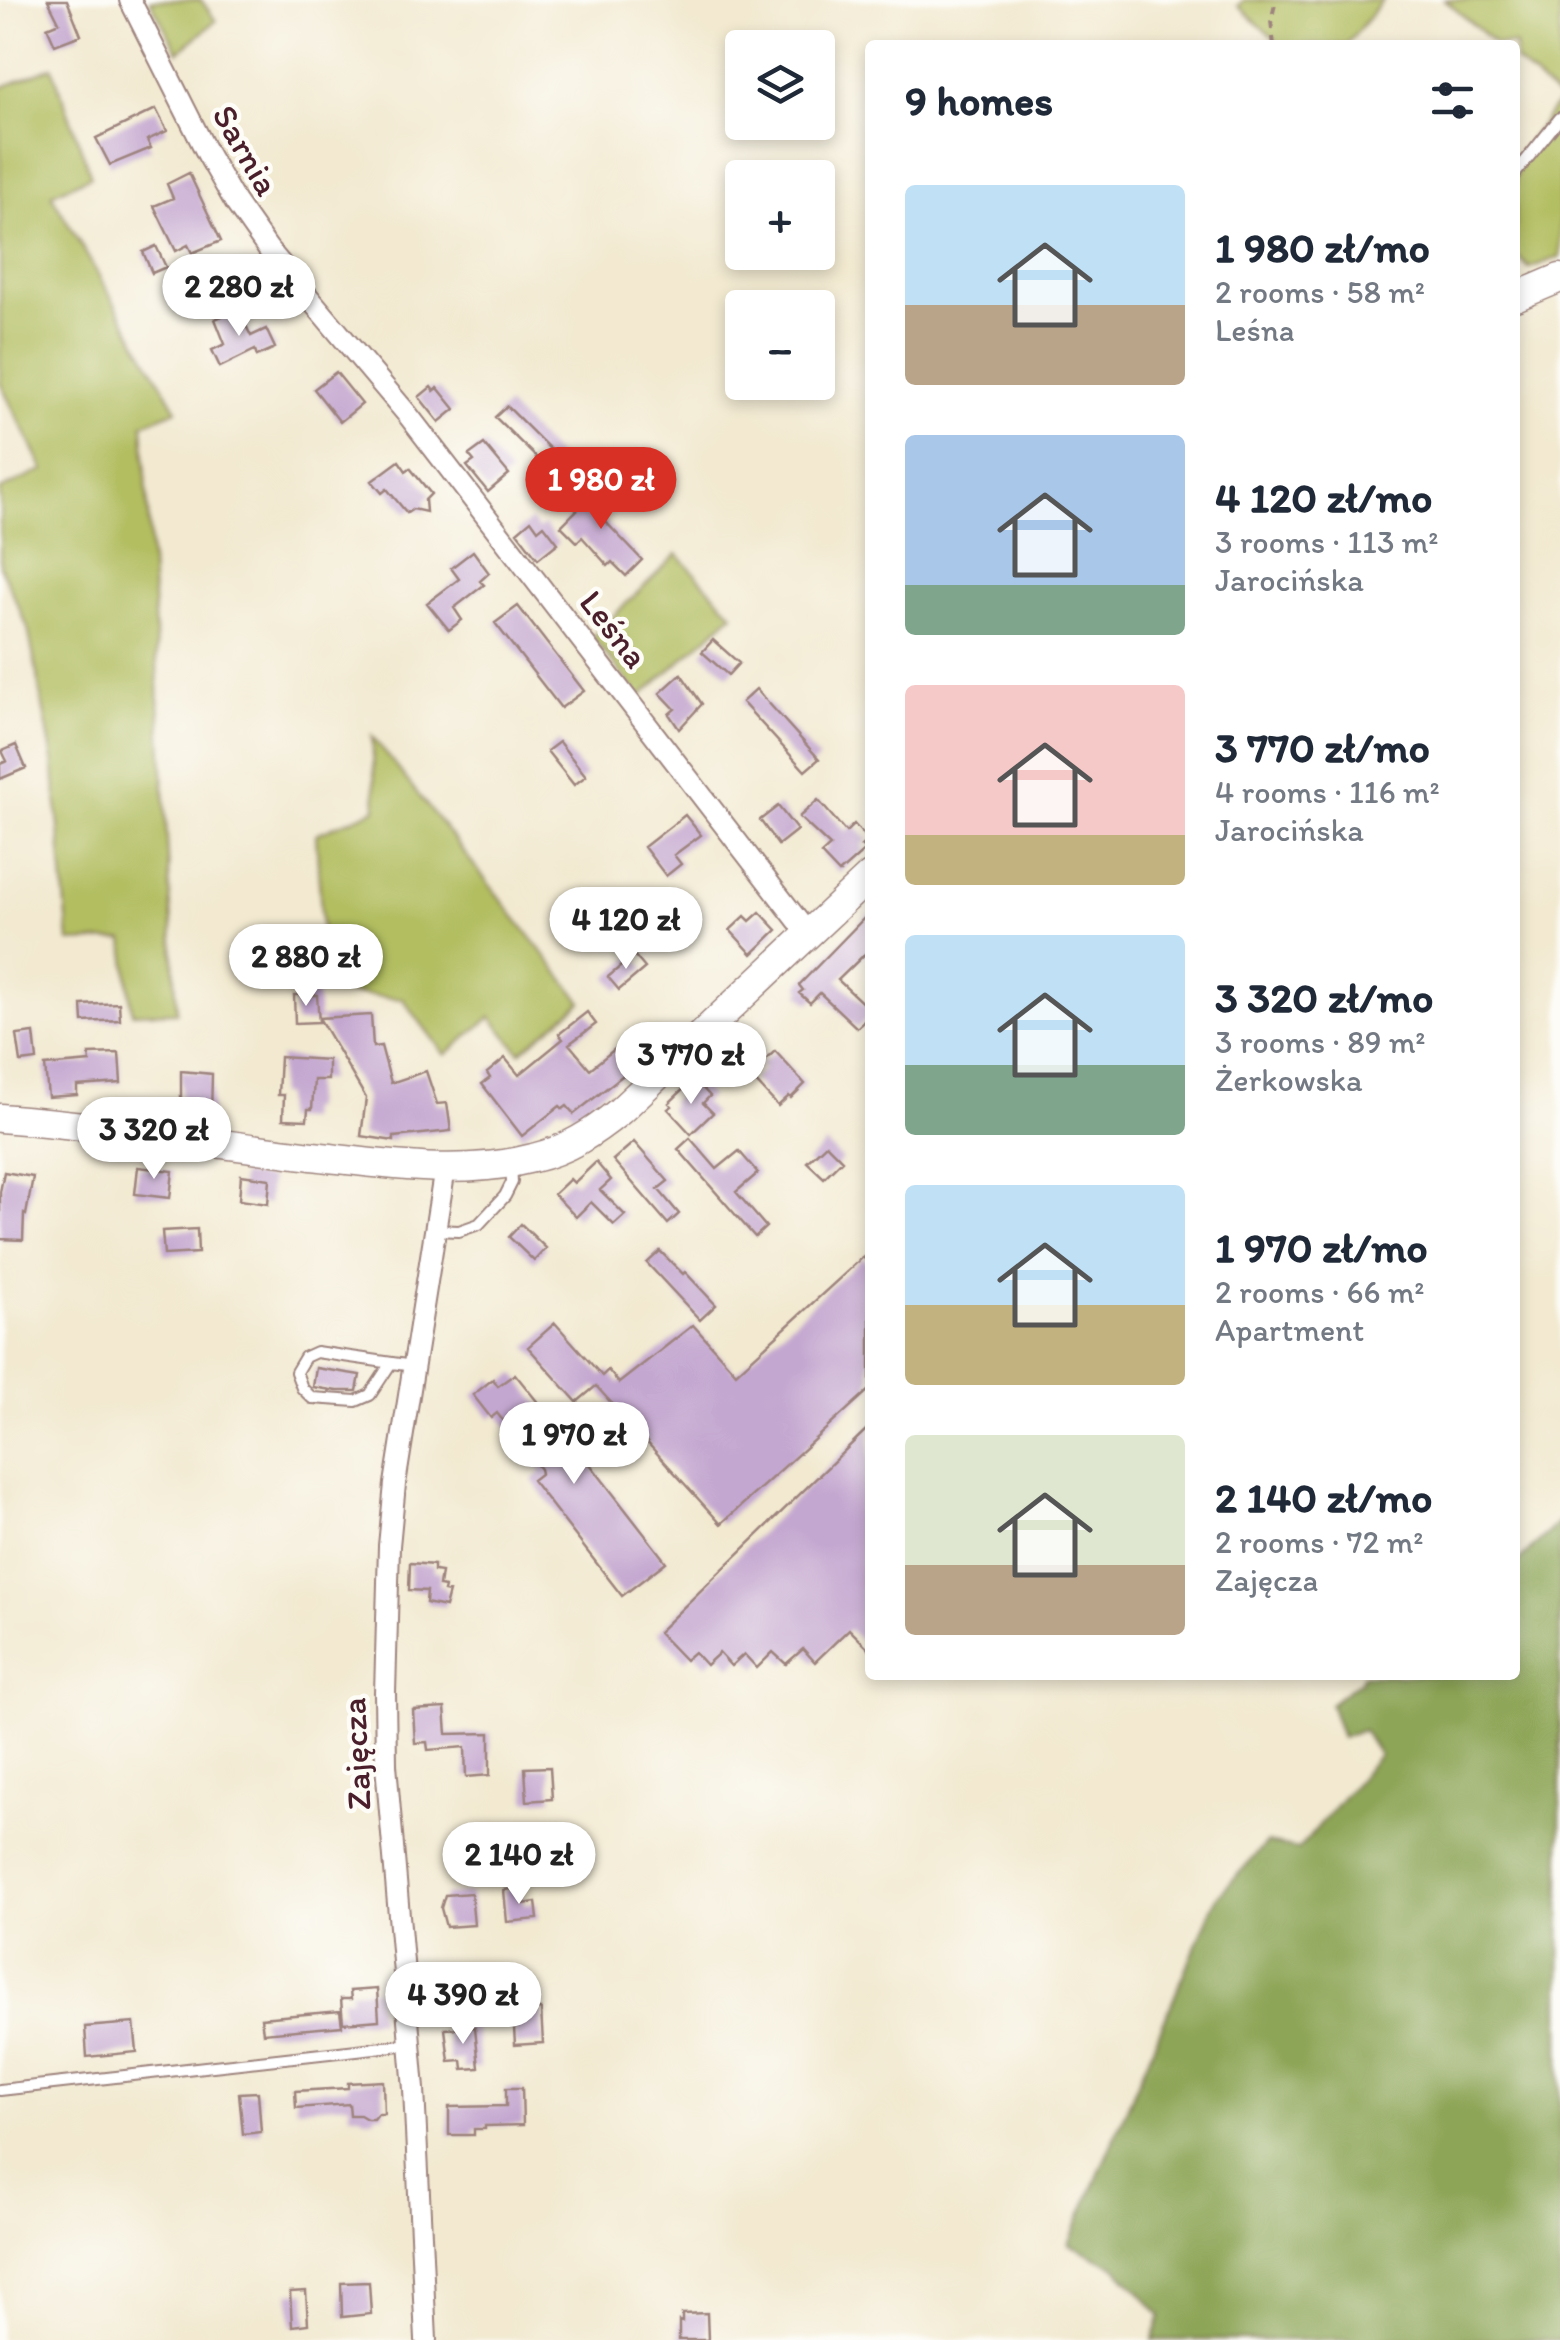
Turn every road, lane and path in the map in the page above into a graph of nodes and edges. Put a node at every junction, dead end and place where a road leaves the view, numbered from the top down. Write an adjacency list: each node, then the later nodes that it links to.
1 (130, 0): 8 (street, Sarnia)
2 (1276, 0): 3 (path)
3 (1273, 40)
4 (1560, 118): 5 (lane)
5 (1520, 168)
6 (1560, 278): 7 (street)
7 (1520, 289)
8 (326, 318): 10 (street, Leśna)
9 (865, 881): 10 (street)
10 (808, 935): 12 (street)
11 (0, 1118): 13 (street)
12 (510, 1163): 13 (street); 14 (lane)
13 (445, 1168): 14 (street, Zajęcza)
14 (435, 1230): 16 (street, Zajęcza)
15 (392, 1363): 15 (lane); 16 (lane)
16 (414, 1366): 17 (street, Zajęcza)
17 (411, 2044): 18 (lane); 19 (street, Zajęcza)
18 (0, 2090)
19 (426, 2340)

